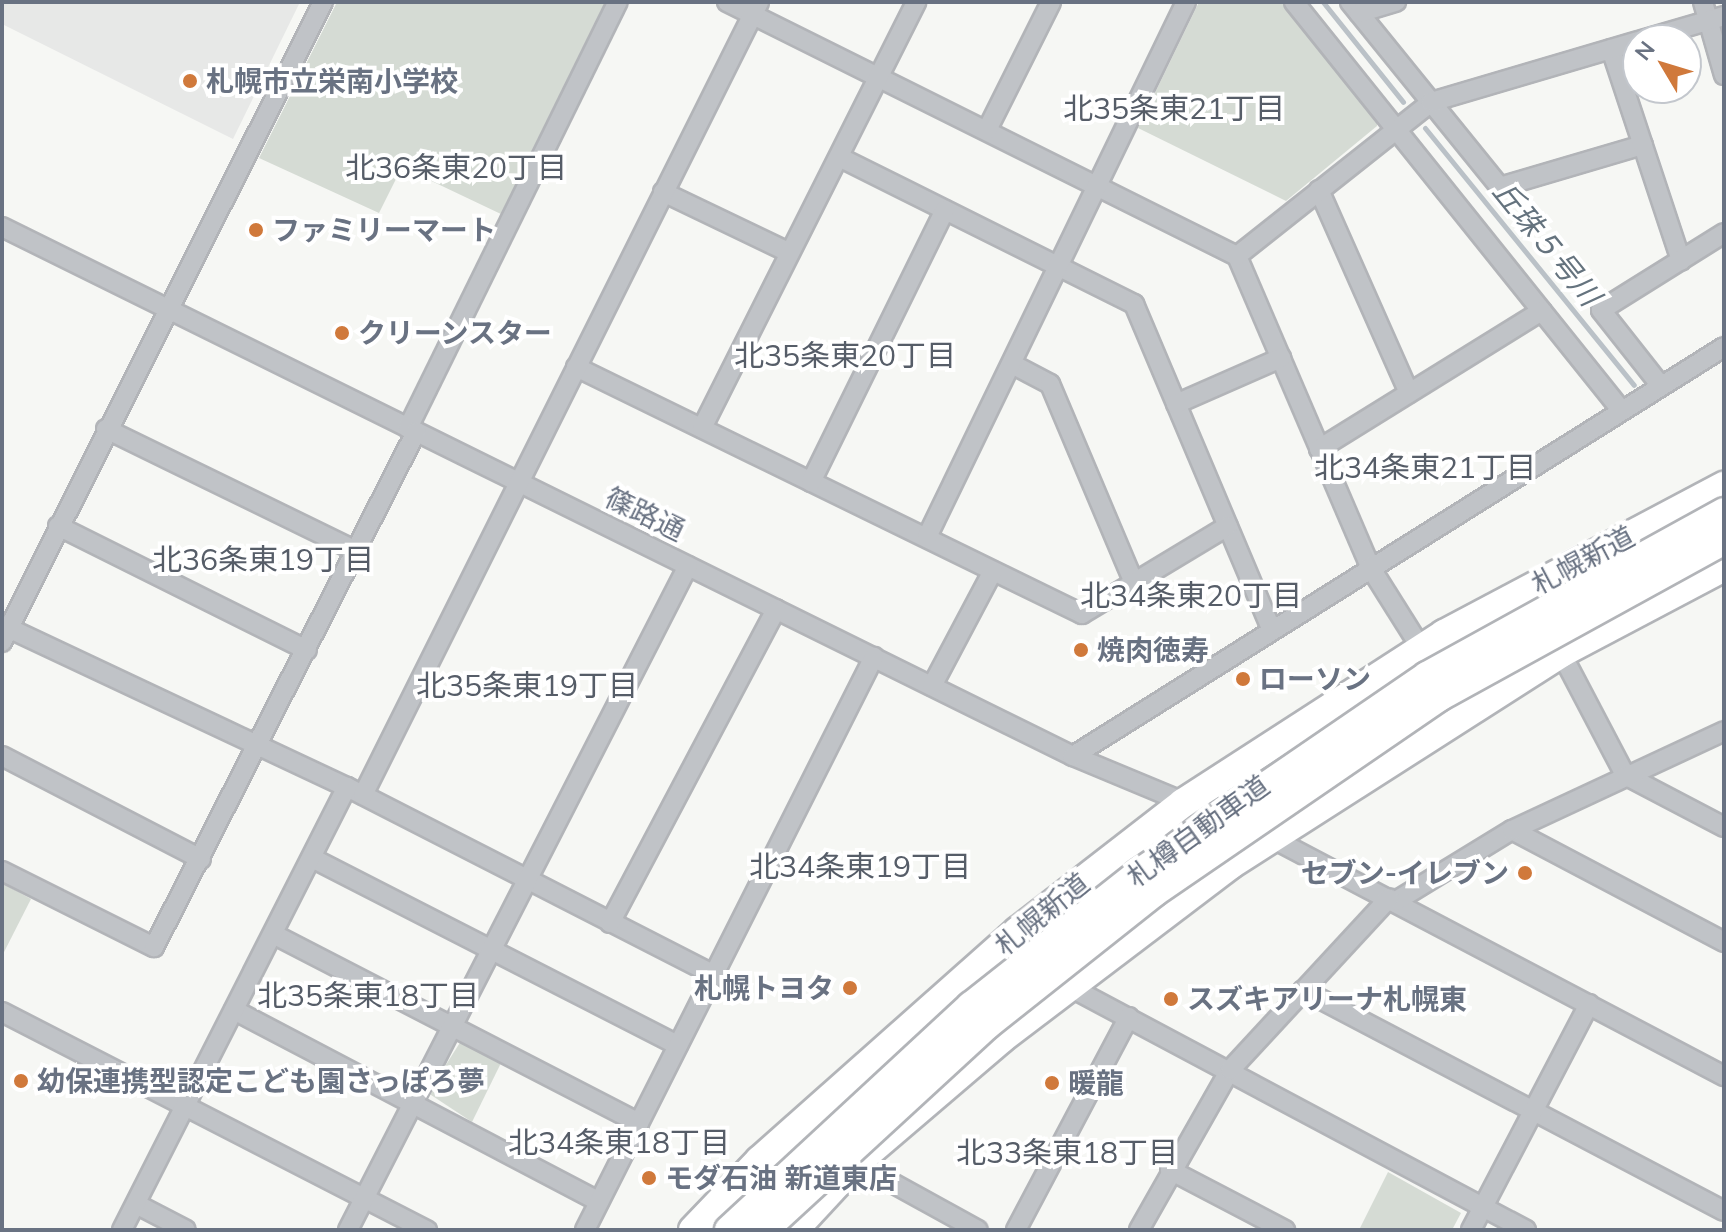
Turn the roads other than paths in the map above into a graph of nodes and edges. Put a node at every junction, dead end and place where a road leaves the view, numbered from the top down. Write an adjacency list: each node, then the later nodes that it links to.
1 (323, 2): 33 (street)
2 (618, 2): 45 (street)
3 (727, 2): 10 (street)
4 (916, 2): 17 (street)
5 (1051, 2): 20 (street)
6 (1186, 2): 23 (street)
7 (1294, 2): 19 (street)
8 (1396, 2): 11 (street)
9 (1703, 2): 12 (street)
10 (756, 8): 17 (street); 25 (street)
11 (1355, 8): 18 (street)
12 (1716, 18): 13 (street); 16 (street)
13 (1696, 24)
14 (1622, 46): 15 (street)
15 (1611, 49): 18 (street); 21 (street)
16 (1724, 75)
17 (879, 77): 20 (street); 22 (street)
18 (1431, 102): 19 (street); 21 (street)
19 (1396, 129): 24 (street); 34 (street)
20 (987, 130): 23 (street)
21 (1643, 145): 31 (street)
22 (839, 157): 26 (street); 29 (street)
23 (1099, 185): 30 (street); 32 (street)
24 (1319, 190): 30 (street); 40 (street)
25 (663, 192): 29 (street); 38 (street)
26 (945, 210): 32 (street); 48 (street)
27 (2, 227): 33 (street, 篠路通)
28 (1724, 233): 31 (street)
29 (788, 252): 43 (street)
30 (1237, 256): 36 (street)
31 (1681, 261): 39 (street)
32 (1060, 265): 37 (street); 41 (street)
33 (170, 308): 44 (street); 45 (street, 篠路通)
34 (1542, 311): 40 (street); 42 (street)
35 (1724, 347): 39 (street)
36 (1281, 358): 41 (street); 46 (street)
37 (1012, 364): 53 (street); 60 (street)
38 (576, 367): 43 (street); 47 (street)
39 (1661, 386): 42 (street)
40 (1409, 393): 46 (street)
41 (1176, 404): 52 (street)
42 (1622, 411): 57 (street)
43 (702, 428): 48 (street)
44 (106, 429): 51 (street); 55 (street)
45 (412, 430): 47 (street, 篠路通); 55 (street)
46 (1319, 449): 57 (street)
47 (519, 482): 56 (street, 篠路通); 74 (street)
48 (811, 482): 53 (street)
49 (1724, 486): 64 (highway, 札幌新道)
50 (1724, 512): 116 (highway, 札樽自動車道, bridge)
51 (58, 526): 63 (street); 65 (street)
52 (1228, 526): 60 (street); 62 (street)
53 (927, 537): 59 (street)
54 (1724, 540): 117 (highway, 札樽自動車道, bridge)
55 (356, 551): 65 (street)
56 (688, 566): 61 (street, 篠路通); 82 (street)
57 (1370, 567): 62 (street); 64 (street)
58 (1724, 567): 66 (highway)
59 (993, 571): 60 (street); 68 (street)
60 (1134, 583)
61 (776, 609): 67 (street, 篠路通); 84 (street)
62 (1271, 629): 72 (street)
63 (4, 632): 70 (street)
64 (1421, 648): 75 (highway, 札幌新道)
65 (307, 650): 70 (street)
66 (1561, 653): 73 (street); 78 (highway)
67 (874, 657): 68 (street, 篠路通); 88 (street)
68 (932, 686): 72 (street, 篠路通)
69 (1724, 731): 73 (street)
70 (259, 746): 74 (street); 80 (street)
71 (2, 756): 80 (street)
72 (1073, 756): 75 (street, 篠路通)
73 (1625, 775): 76 (street); 77 (street)
74 (355, 791): 79 (street); 82 (street)
75 (1183, 803): 78 (street, 篠路通); 115 (highway, 札幌新道)
76 (1724, 827)
77 (1512, 830): 83 (street); 86 (street)
78 (1270, 837): 83 (street, 篠路通); 89 (highway)
79 (312, 858): 85 (street); 87 (street)
80 (201, 859): 81 (street)
81 (2, 871)
82 (528, 879): 84 (street); 87 (street)
83 (1392, 899): 90 (street); 91 (street, 篠路通)
84 (610, 923): 88 (street)
85 (273, 934): 92 (street); 95 (street)
86 (1724, 942)
87 (490, 948): 95 (street); 96 (street)
88 (713, 974): 96 (street)
89 (1068, 986): 94 (street); 103 (highway)
90 (1303, 990): 97 (street); 101 (street)
91 (1589, 1004): 98 (street, 篠路通); 101 (street)
92 (234, 1010): 99 (street); 100 (street)
93 (2, 1012): 100 (street)
94 (1129, 1017): 97 (street); 120 (street)
95 (451, 1026): 99 (street); 102 (street)
96 (678, 1045): 102 (street)
97 (1230, 1070): 104 (street); 108 (street)
98 (1724, 1076)
99 (412, 1103): 105 (street); 106 (street)
100 (185, 1106): 105 (street); 107 (street)
101 (1533, 1111): 108 (street); 109 (street)
102 (639, 1123): 106 (street)
103 (856, 1163): 118 (highway); 119 (street)
104 (1170, 1170): 121 (street); 122 (street)
105 (364, 1198): 112 (street); 113 (street)
106 (599, 1202): 114 (street)
107 (136, 1204): 110 (street); 111 (street)
108 (1483, 1207): 123 (street); 124 (street)
109 (1724, 1211)
110 (122, 1230)
111 (186, 1230)
112 (348, 1230)
113 (427, 1230)
114 (585, 1230)
115 (693, 1230)
116 (729, 1230)
117 (764, 1230)
118 (794, 1230)
119 (978, 1230)
120 (1016, 1230)
121 (1139, 1230)
122 (1285, 1230)
123 (1471, 1230)
124 (1526, 1230)

